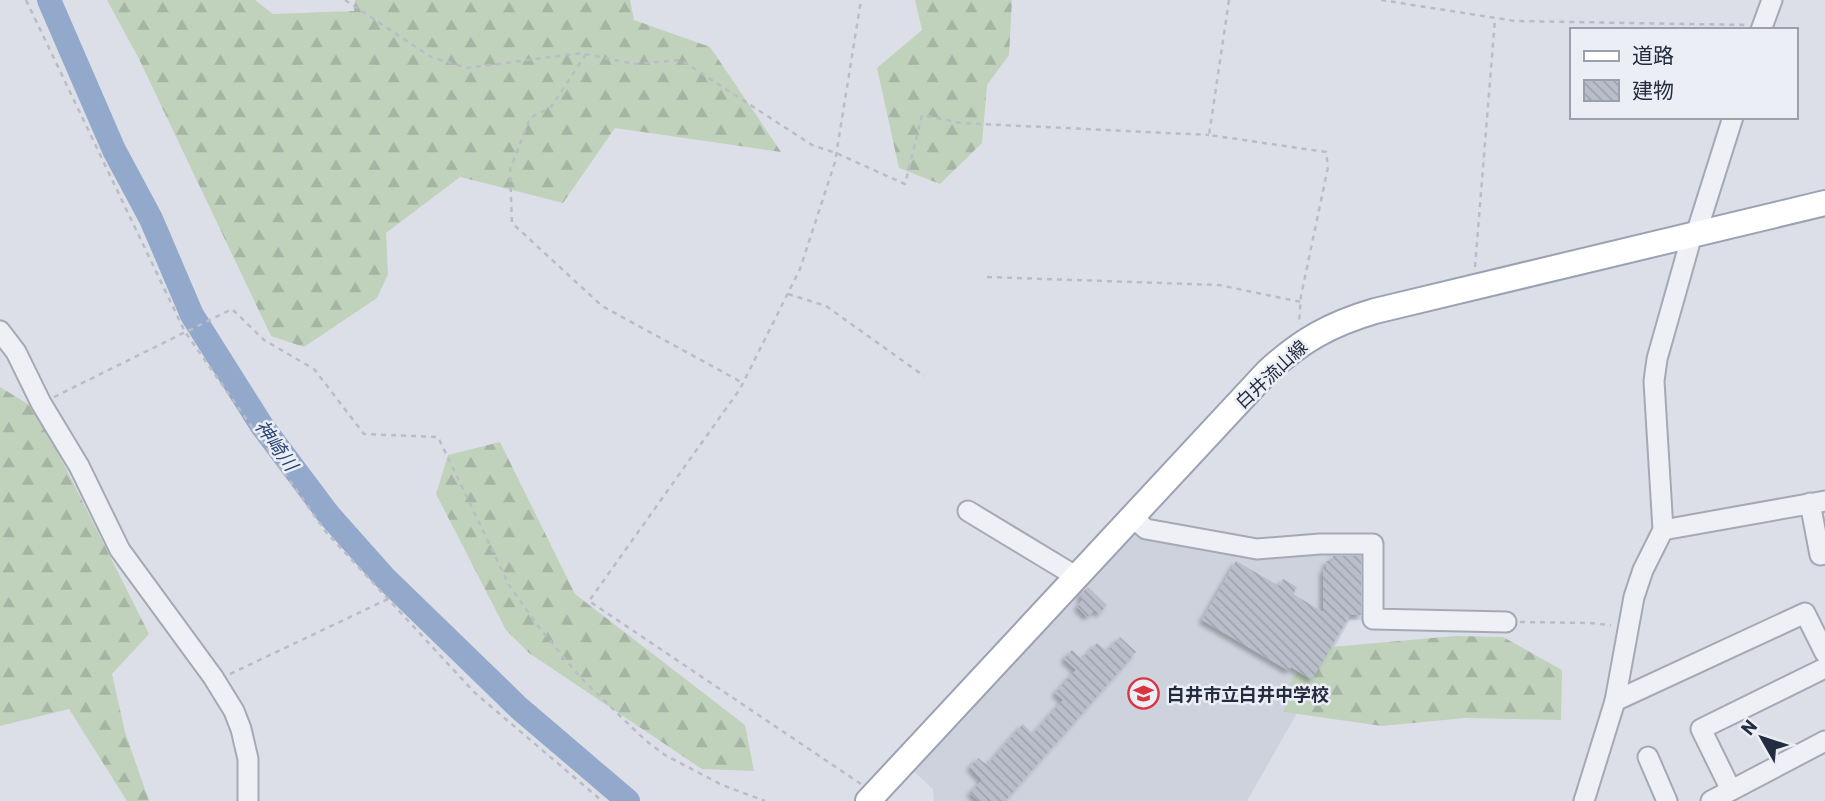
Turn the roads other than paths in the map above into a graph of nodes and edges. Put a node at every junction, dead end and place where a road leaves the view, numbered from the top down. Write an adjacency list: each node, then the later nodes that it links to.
1 (1772, 0): 2 (street)
2 (1761, 28)
3 (1731, 119): 5 (street)
4 (1825, 202): 5 (main road, 白井流山線)
5 (1694, 234): 9 (main road, 白井流山線); 10 (street)
6 (0, 331): 22 (street)
7 (1817, 502): 10 (street); 11 (street)
8 (968, 510): 12 (street)
9 (1132, 517): 12 (main road, 白井流山線); 13 (street)
10 (1663, 530): 17 (street)
11 (1825, 554)
12 (1077, 577): 21 (main road, 白井流山線)
13 (1506, 622)
14 (1821, 632): 15 (street); 17 (street)
15 (1825, 653)
16 (1825, 667): 20 (street)
17 (1615, 701): 23 (street)
18 (1825, 741): 20 (street)
19 (1648, 757): 24 (street)
20 (1731, 790): 25 (street)
21 (872, 797)
22 (248, 801)
23 (1584, 801)
24 (1667, 801)
25 (1711, 801)

